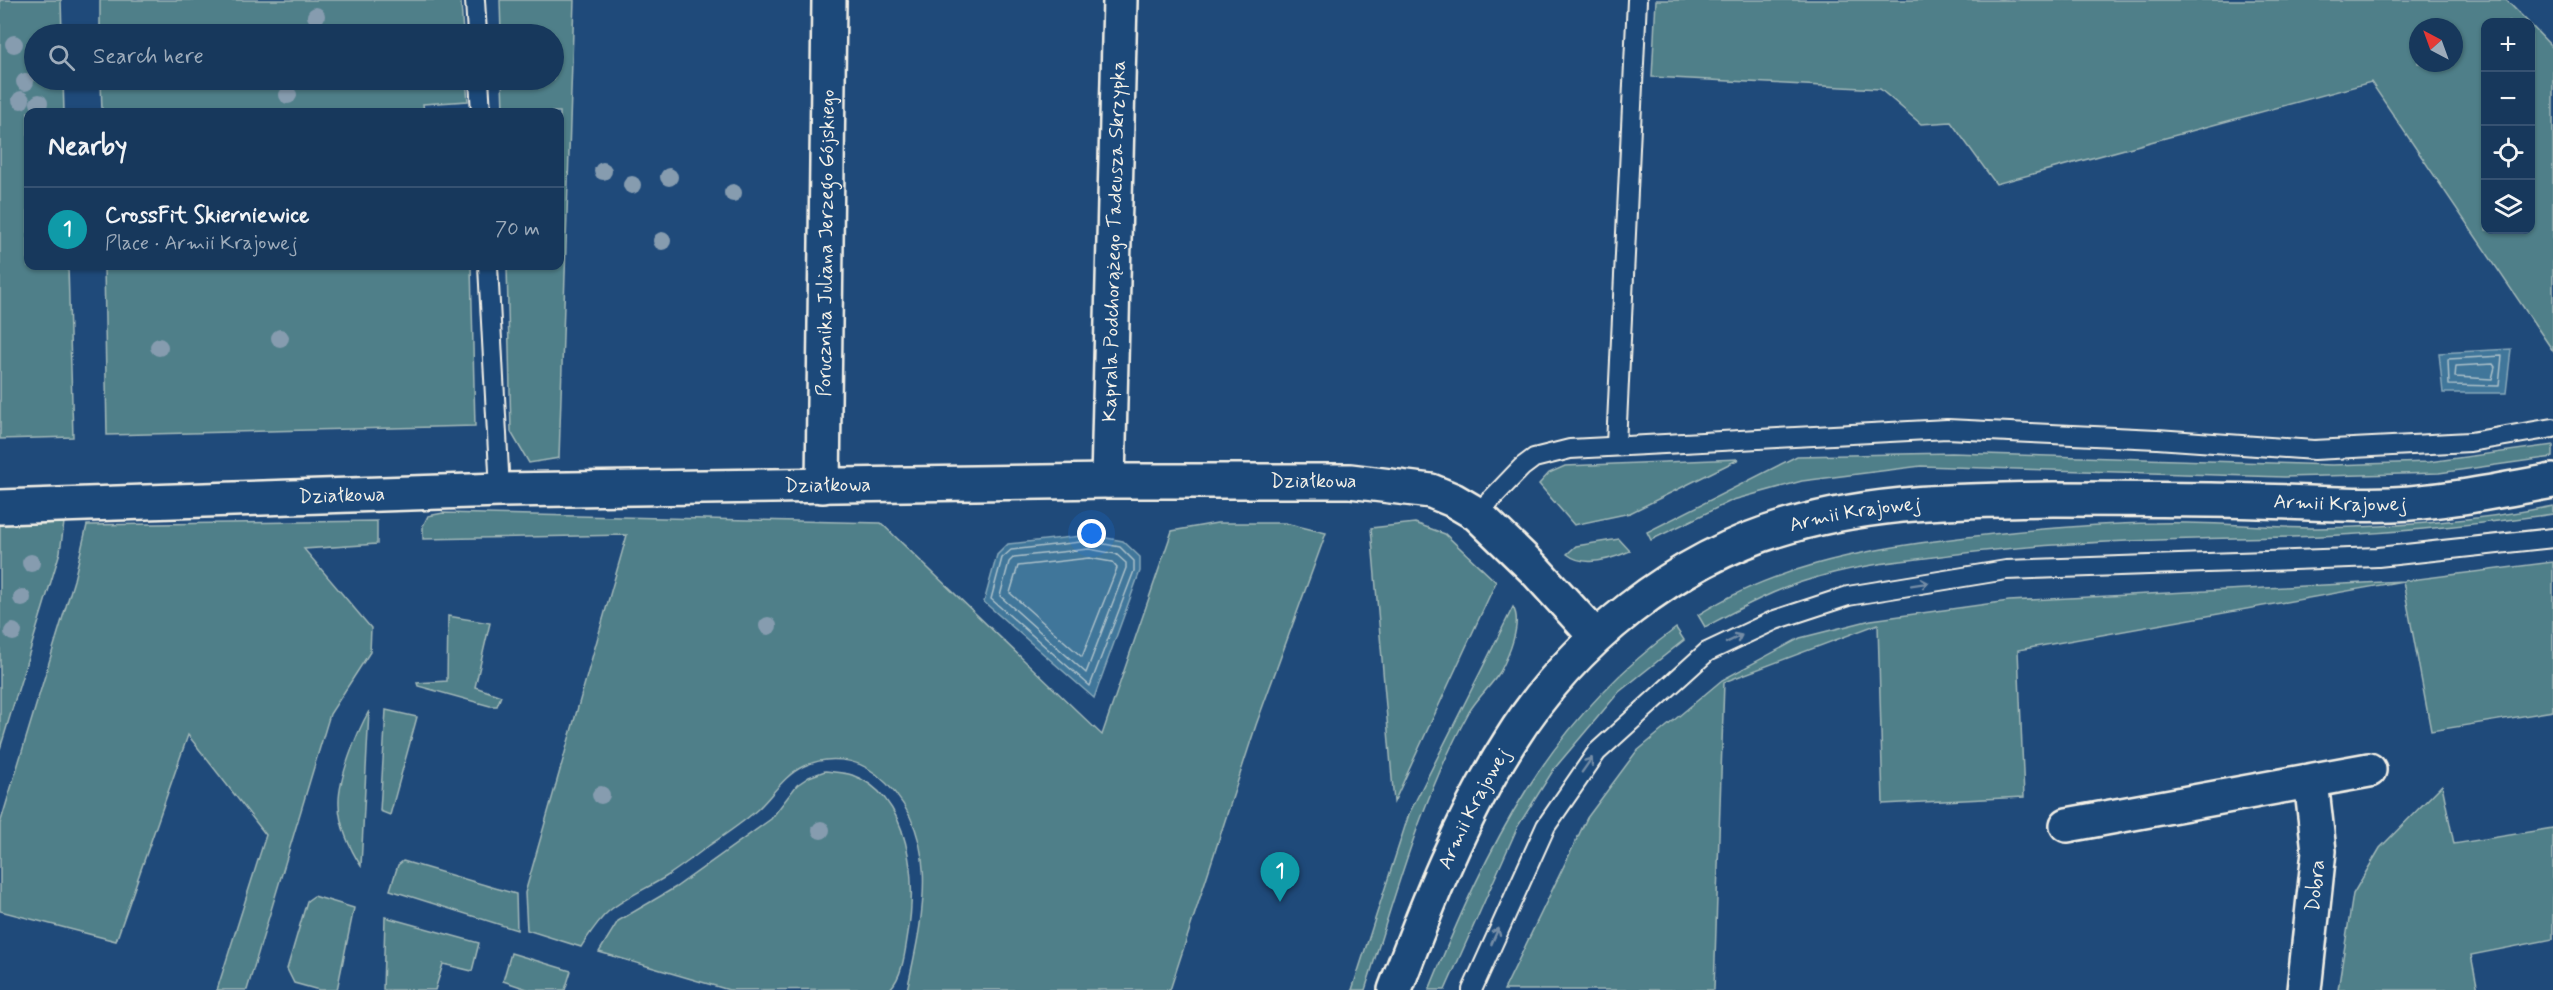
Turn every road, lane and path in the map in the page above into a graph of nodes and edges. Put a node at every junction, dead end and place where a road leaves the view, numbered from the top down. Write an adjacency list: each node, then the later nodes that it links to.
1 (475, 0): 5 (lane)
2 (829, 0): 13 (street, Porucznika Juliana Jerzego Gójskiego)
3 (1120, 0): 11 (street, Kaprala Podchorążego Tadeusza Skrzypka)
4 (1636, 0): 10 (lane)
5 (476, 24)
6 (480, 90): 7 (lane)
7 (481, 108)
8 (489, 270): 14 (lane)
9 (2553, 428): 10 (lane)
10 (1616, 446): 16 (lane)
11 (1108, 481): 13 (street, Działkowa); 16 (street, Działkowa)
12 (2553, 481): 18 (street, Armii Krajowej)
13 (823, 486): 14 (street, Działkowa)
14 (500, 490): 15 (street, Działkowa)
15 (0, 507)
16 (1477, 514): 18 (street, Działkowa)
17 (2553, 538): 23 (lane, one-way to 17)
18 (1596, 637): 22 (street, Armii Krajowej)
19 (2369, 770): 20 (street)
20 (2311, 781): 21 (street); 24 (street, Dobra)
21 (2067, 825)
22 (1395, 990)
23 (1472, 990)
24 (2304, 990)

